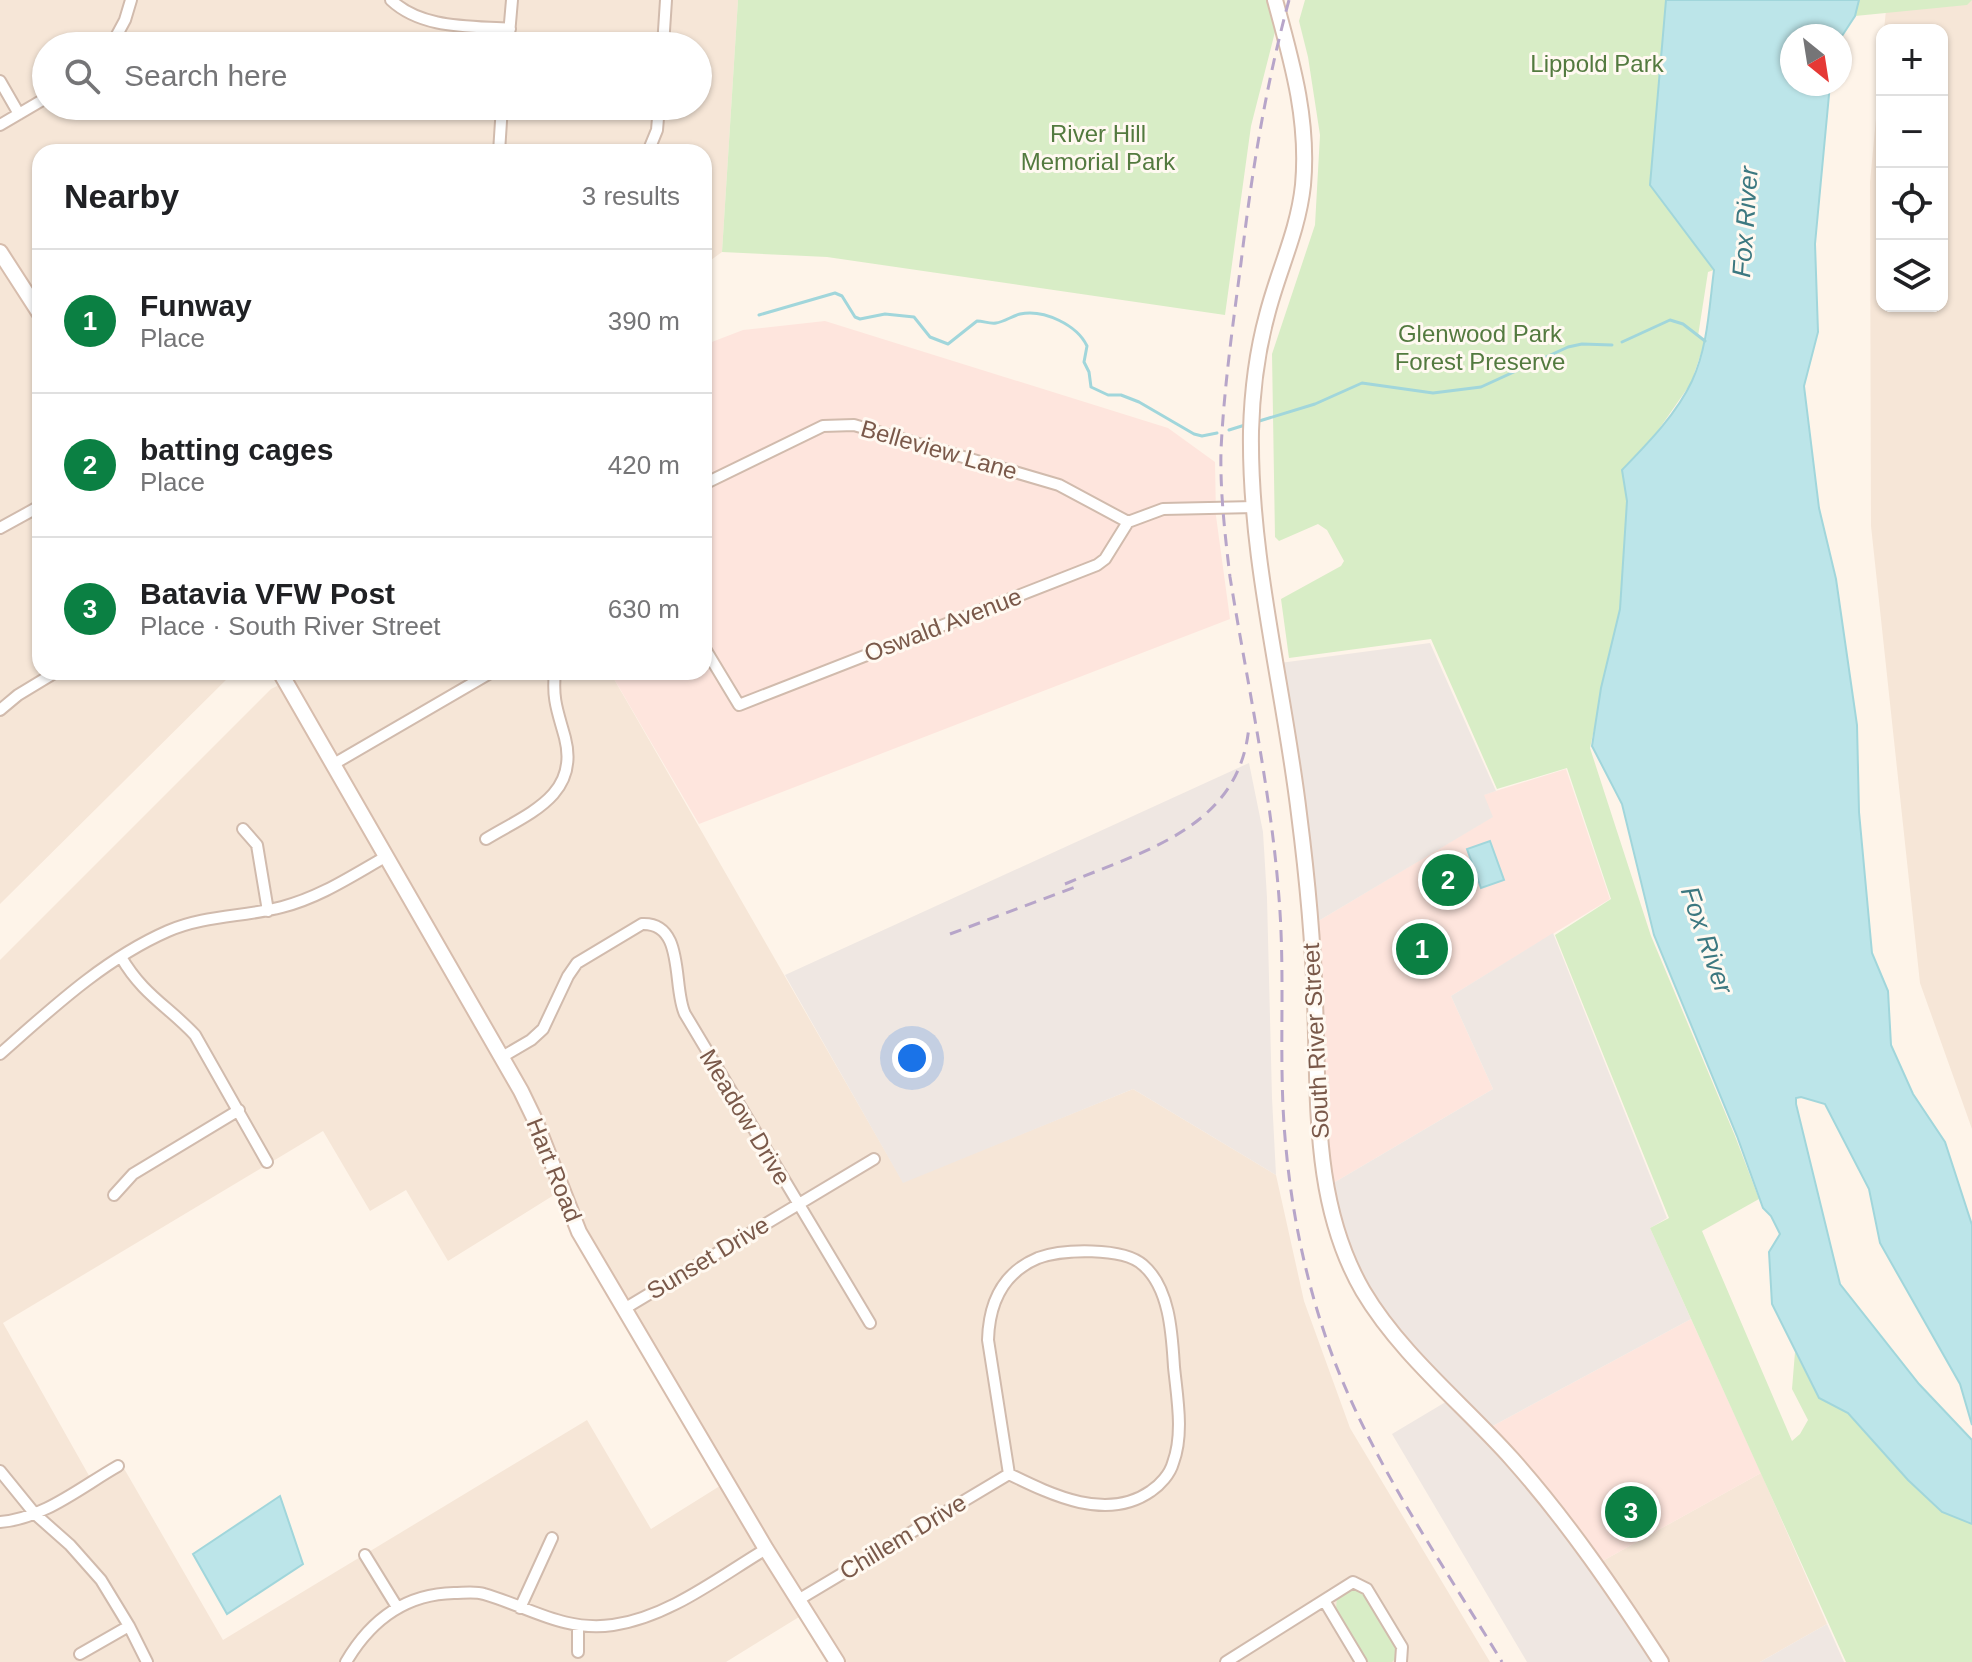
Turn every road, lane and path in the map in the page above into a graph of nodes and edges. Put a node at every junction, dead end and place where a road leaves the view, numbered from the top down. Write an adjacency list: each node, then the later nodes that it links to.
1 (131, 0): 7 (street)
2 (391, 0): 6 (street)
3 (512, 0): 6 (street)
4 (666, 0): 9 (street)
5 (1275, 0): 21 (main road, South River Street)
6 (510, 29): 8 (street)
7 (119, 32)
8 (510, 32)
9 (664, 32)
10 (0, 81): 12 (street)
11 (32, 106): 12 (street)
12 (19, 114): 15 (street)
13 (501, 120): 16 (street)
14 (658, 120): 17 (street)
15 (0, 125)
16 (500, 144)
17 (651, 144)
18 (0, 252): 19 (main road)
19 (32, 302)
20 (712, 480): 23 (street, Belleview Lane)
21 (1255, 507): 23 (street); 68 (main road, South River Street)
22 (32, 510): 24 (street)
23 (1128, 522): 25 (street, Oswald Avenue)
24 (0, 528)
25 (712, 660)
26 (43, 680): 30 (street)
27 (284, 680): 31 (main road, Hart Road)
28 (478, 680): 31 (street)
29 (554, 680): 33 (street)
30 (0, 710)
31 (332, 765): 34 (main road, Hart Road)
32 (243, 829): 35 (street)
33 (486, 839)
34 (387, 856): 35 (street); 38 (main road, Hart Road)
35 (268, 911): 36 (street)
36 (121, 957): 37 (street); 39 (street)
37 (0, 1054)
38 (502, 1057): 43 (street, Meadow Drive); 44 (main road, Hart Road)
39 (239, 1110): 41 (street); 42 (street)
40 (874, 1159): 43 (street, Sunset Drive)
41 (267, 1162)
42 (114, 1195)
43 (797, 1205): 44 (street, Sunset Drive); 45 (street, Meadow Drive)
44 (624, 1309): 52 (main road, Hart Road)
45 (870, 1323)
46 (118, 1466): 49 (street)
47 (0, 1471): 49 (street)
48 (1009, 1474): 48 (street); 54 (street, Chillem Drive)
49 (35, 1514): 50 (street); 58 (street)
50 (0, 1522)
51 (552, 1538): 57 (street)
52 (766, 1549): 54 (main road, Hart Road); 59 (street)
53 (365, 1555): 56 (street)
54 (798, 1600): 64 (main road, Hart Road)
55 (1325, 1602): 65 (street); 66 (street); 67 (street)
56 (397, 1607): 57 (street); 63 (street)
57 (520, 1608): 59 (street)
58 (129, 1626): 61 (street); 62 (street)
59 (578, 1626): 60 (street)
60 (578, 1652)
61 (80, 1654)
62 (147, 1662)
63 (346, 1662)
64 (837, 1662)
65 (1226, 1662)
66 (1361, 1662)
67 (1401, 1662)
68 (1661, 1662)

